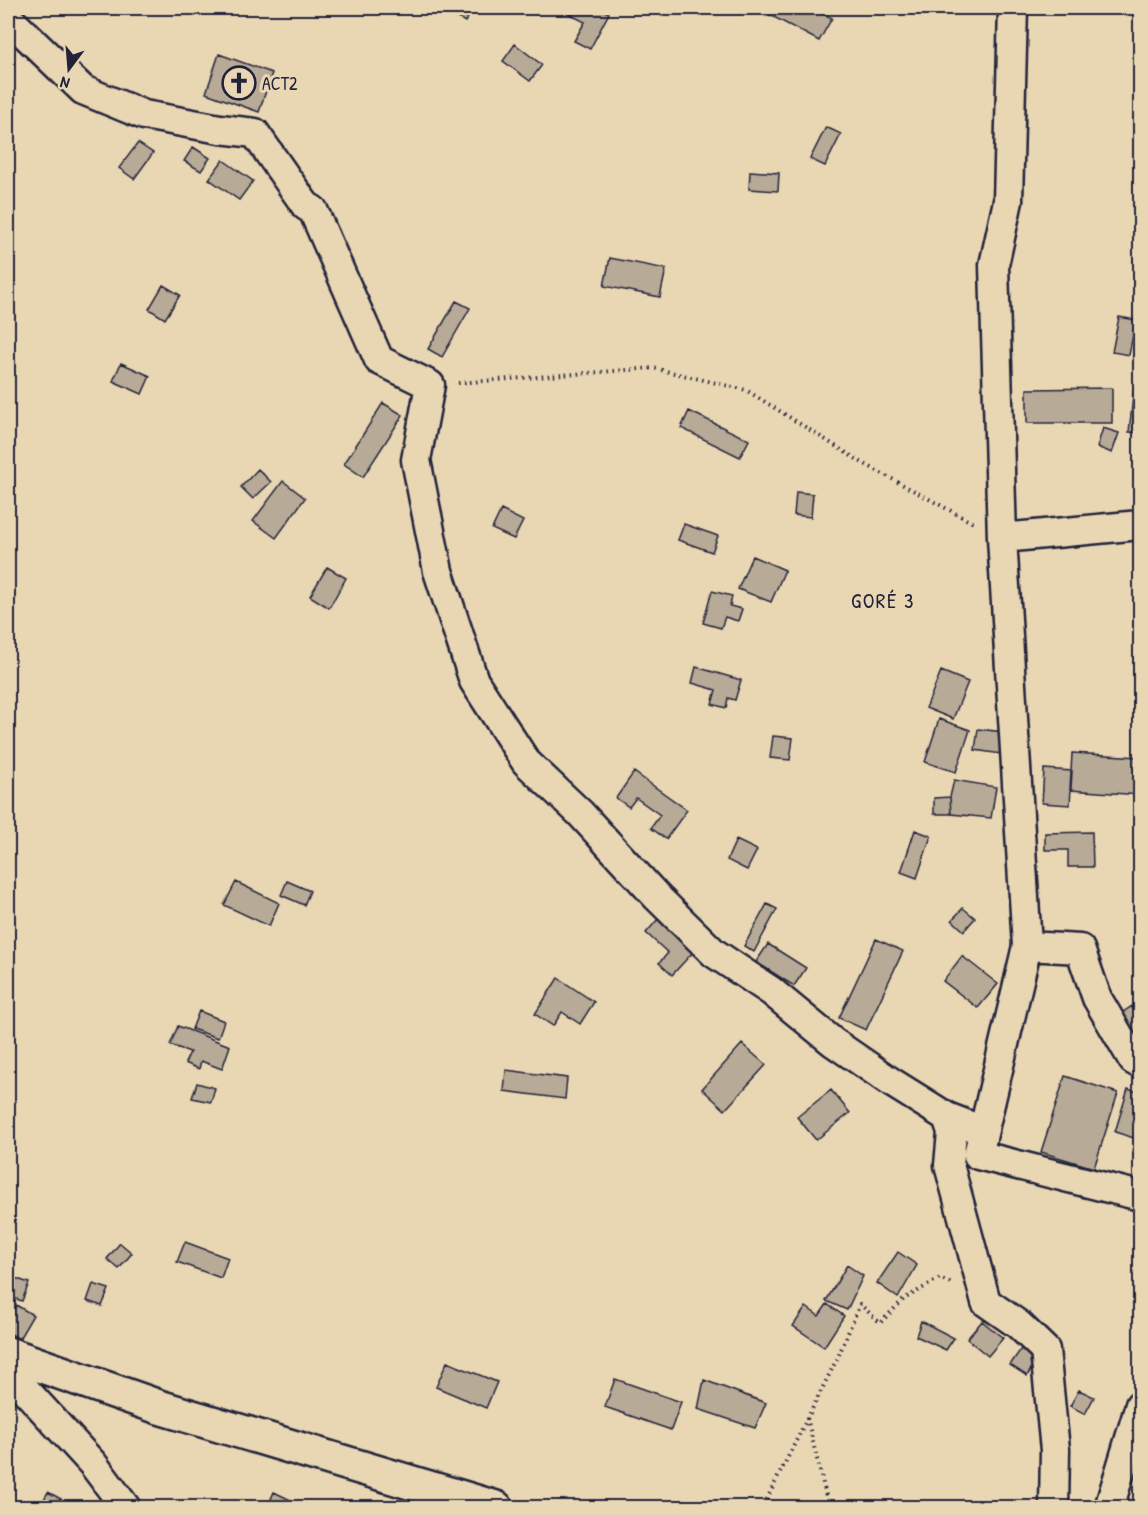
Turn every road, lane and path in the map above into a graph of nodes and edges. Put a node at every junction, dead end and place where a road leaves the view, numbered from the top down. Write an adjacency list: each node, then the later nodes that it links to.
1 (1013, 8): 5 (street)
2 (8, 18): 3 (street)
3 (430, 385): 5 (path); 8 (street)
4 (1140, 525): 5 (street)
5 (1002, 538): 6 (street)
6 (1027, 946): 7 (street); 9 (street)
7 (1140, 1064)
8 (947, 1117): 9 (street); 11 (street)
9 (983, 1131): 10 (street)
10 (1140, 1196)
11 (986, 1302): 15 (path); 20 (street)
12 (8, 1354): 17 (main road)
13 (8, 1371): 16 (street)
14 (1140, 1405): 21 (street)
15 (807, 1418): 18 (path); 19 (path)
16 (126, 1508)
17 (496, 1508)
18 (758, 1508)
19 (829, 1508)
20 (1054, 1508)
21 (1109, 1508)

